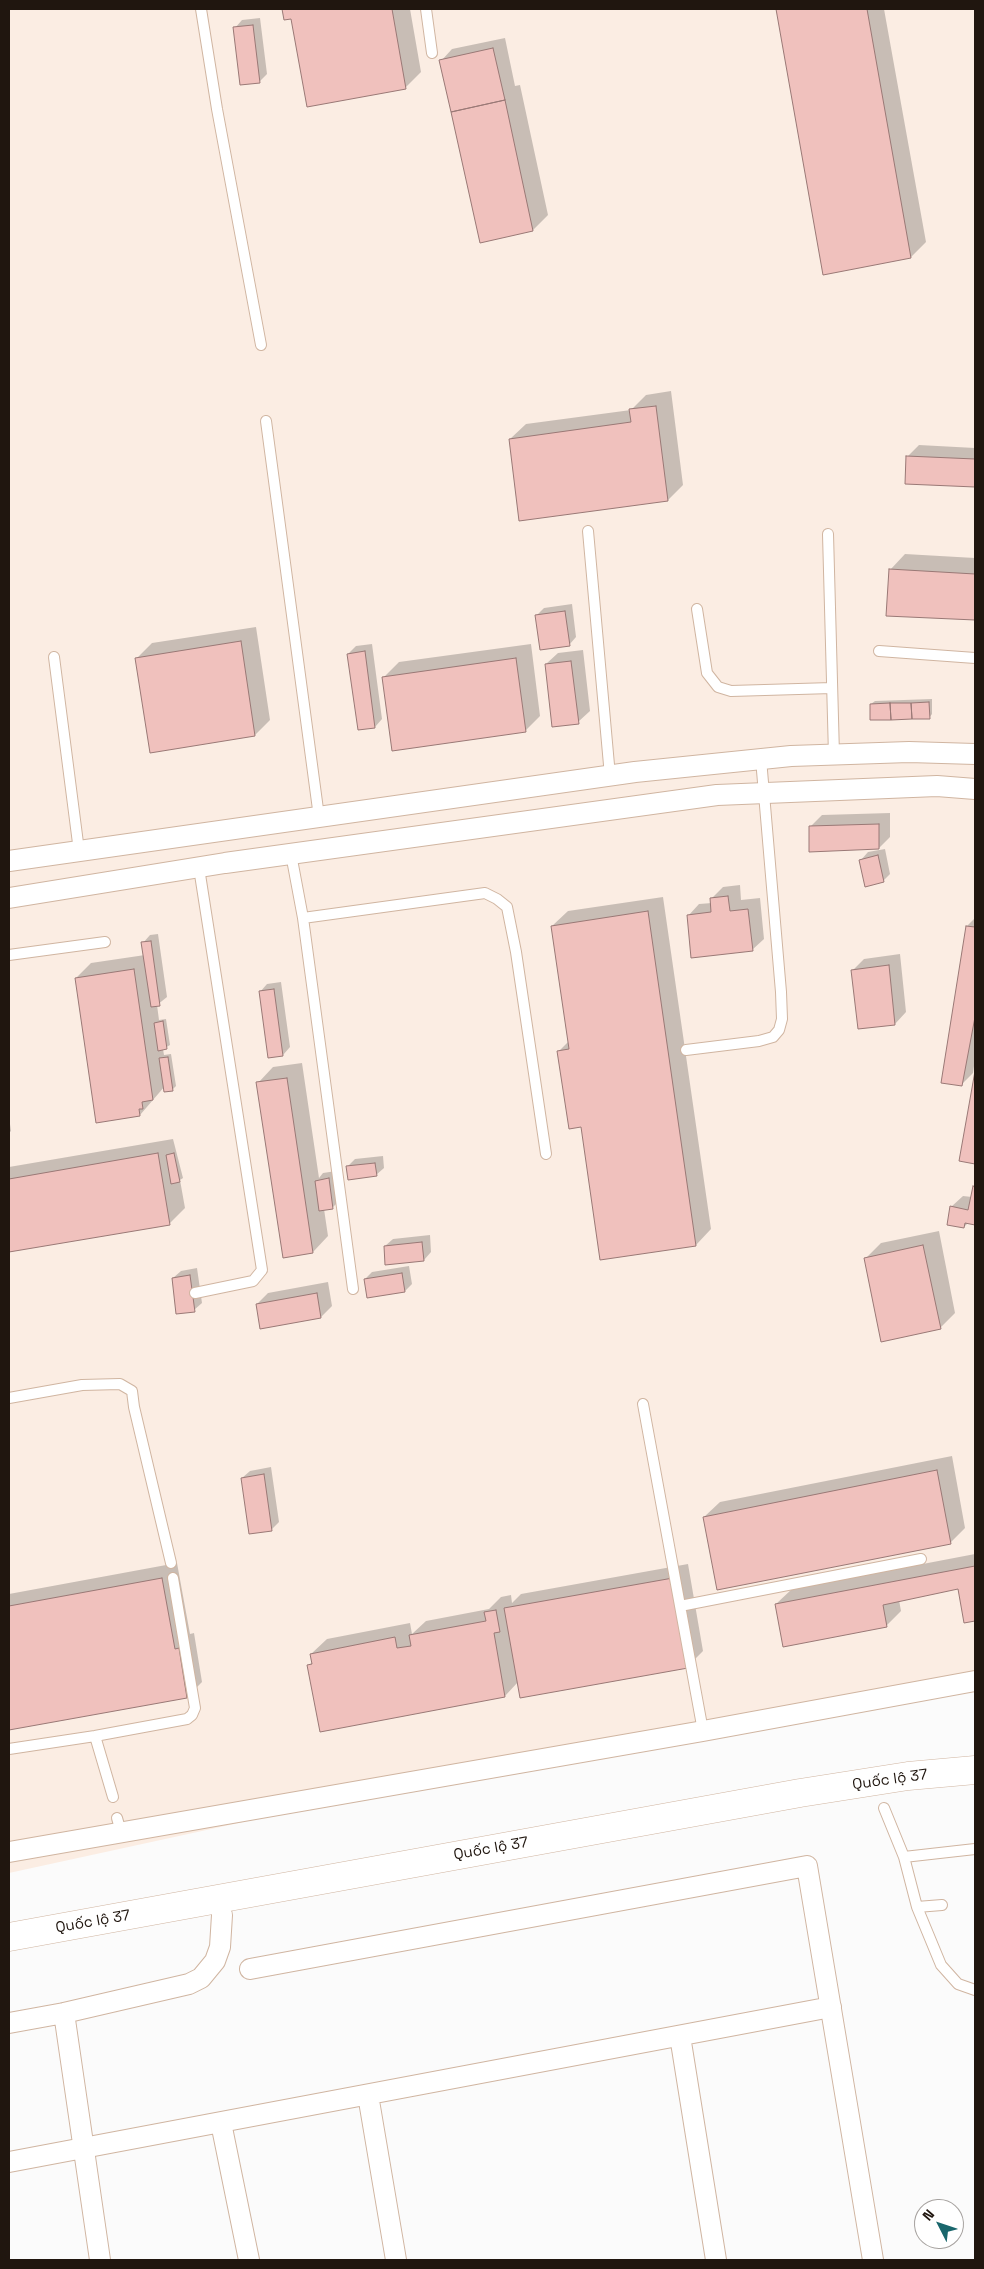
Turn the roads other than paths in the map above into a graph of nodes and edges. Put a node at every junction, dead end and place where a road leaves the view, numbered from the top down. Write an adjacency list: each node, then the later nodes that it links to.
1 (200, 9): 4 (lane)
2 (426, 9): 3 (lane)
3 (432, 53)
4 (261, 345)
5 (266, 421): 19 (lane)
6 (588, 532): 16 (lane)
7 (828, 534): 12 (lane)
8 (697, 609): 12 (lane)
9 (879, 651): 11 (lane)
10 (54, 656): 20 (lane)
11 (975, 658)
12 (832, 688): 14 (lane)
13 (975, 754): 14 (street)
14 (834, 755): 15 (street)
15 (761, 760): 16 (street); 18 (lane)
16 (610, 776): 19 (street)
17 (975, 789): 18 (street)
18 (763, 793): 21 (street); 28 (lane)
19 (319, 817): 20 (street)
20 (79, 851): 22 (street)
21 (291, 854): 23 (street); 25 (lane)
22 (9, 861)
23 (200, 868): 24 (street); 31 (lane)
24 (9, 898)
25 (303, 918): 29 (lane); 30 (lane)
26 (104, 942): 27 (lane)
27 (9, 955)
28 (686, 1050)
29 (546, 1154)
30 (354, 1289)
31 (195, 1293)
32 (9, 1398): 35 (lane)
33 (643, 1404): 37 (lane)
34 (921, 1559): 37 (lane)
35 (171, 1563)
36 (173, 1578): 40 (lane)
37 (680, 1606): 39 (lane)
38 (975, 1681): 39 (street)
39 (703, 1731): 46 (street)
40 (95, 1736): 41 (lane); 43 (lane)
41 (9, 1749)
42 (975, 1770): 51 (highway, Quốc lộ 37)
43 (113, 1797)
44 (884, 1808): 47 (lane)
45 (975, 1849): 47 (lane)
46 (9, 1852)
47 (904, 1857): 49 (lane)
48 (942, 1906): 49 (lane)
49 (917, 1907): 53 (lane)
50 (222, 1915): 55 (street)
51 (9, 1938)
52 (250, 1969): 54 (street)
53 (975, 1990)
54 (831, 2007): 57 (street); 66 (street)
55 (64, 2013): 56 (street); 60 (street)
56 (9, 2023)
57 (680, 2036): 58 (street); 65 (street)
58 (368, 2095): 59 (street); 64 (street)
59 (221, 2123): 60 (street); 63 (street)
60 (84, 2148): 61 (street); 62 (street)
61 (9, 2162)
62 (100, 2260)
63 (249, 2260)
64 (396, 2260)
65 (716, 2260)
66 (873, 2260)

